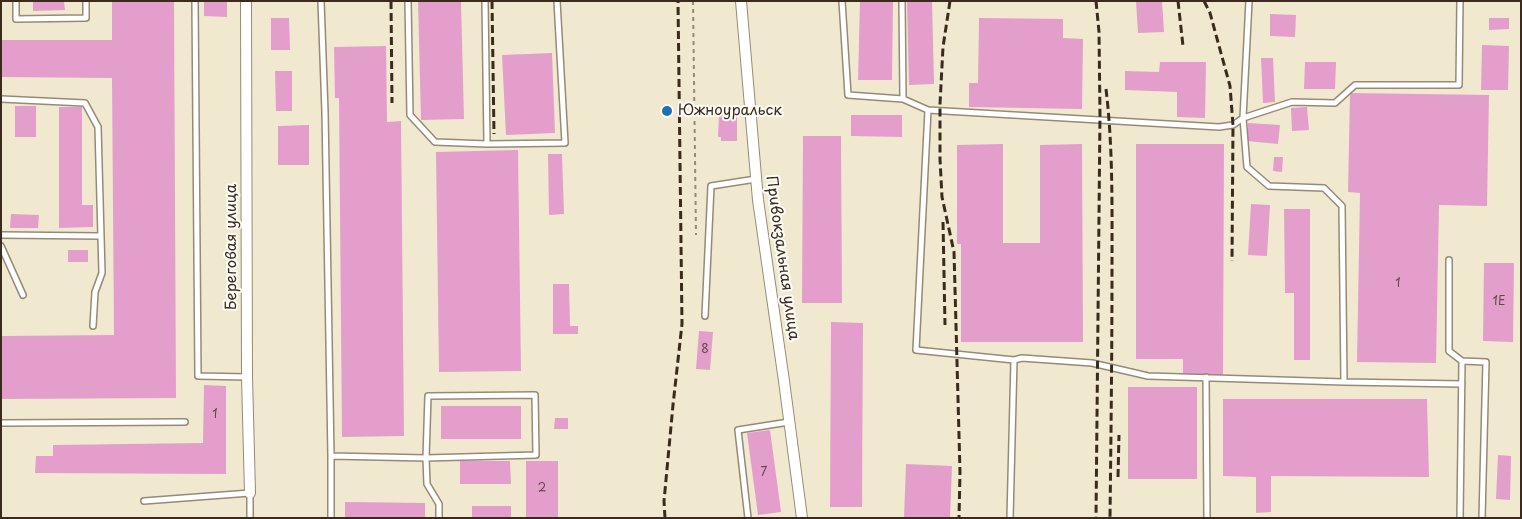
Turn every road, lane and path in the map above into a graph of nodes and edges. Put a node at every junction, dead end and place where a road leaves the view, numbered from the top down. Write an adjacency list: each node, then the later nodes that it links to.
1 (16, 1): 2 (lane)
2 (86, 1)
3 (195, 1): 31 (lane)
4 (246, 1): 31 (street, Береговая улица)
5 (321, 1): 38 (lane)
6 (408, 1): 19 (lane)
7 (485, 1): 19 (lane)
8 (557, 1): 19 (lane)
9 (694, 1): 23 (path)
10 (741, 1): 20 (street, Привокзальная улица)
11 (842, 1): 15 (lane)
12 (902, 1): 15 (lane)
13 (1249, 1): 18 (lane)
14 (1460, 1): 18 (lane)
15 (903, 99): 17 (lane)
16 (1, 100): 22 (lane)
17 (928, 110): 18 (lane); 29 (lane)
18 (1243, 118): 33 (lane)
19 (487, 144)
20 (756, 179): 27 (lane); 36 (street, Привокзальная улица)
21 (1, 235): 22 (lane)
22 (100, 236): 28 (lane)
23 (696, 236)
24 (1, 246): 26 (lane)
25 (1449, 260): 30 (lane)
26 (23, 296)
27 (705, 316)
28 (93, 326)
29 (1014, 360): 32 (lane); 47 (lane)
30 (1462, 361): 34 (lane); 50 (lane)
31 (247, 377): 40 (street, Береговая улица)
32 (1206, 378): 33 (lane); 48 (lane)
33 (1344, 382): 34 (lane)
34 (1462, 384): 49 (lane)
35 (185, 422): 37 (lane)
36 (790, 422): 45 (lane); 46 (street, Привокзальная улица)
37 (1, 423)
38 (331, 456): 39 (lane); 43 (lane)
39 (426, 458): 39 (lane); 44 (lane)
40 (250, 493): 41 (lane); 42 (lane)
41 (144, 501)
42 (250, 518)
43 (331, 518)
44 (439, 518)
45 (748, 518)
46 (802, 518)
47 (1010, 518)
48 (1207, 518)
49 (1460, 518)
50 (1482, 518)

